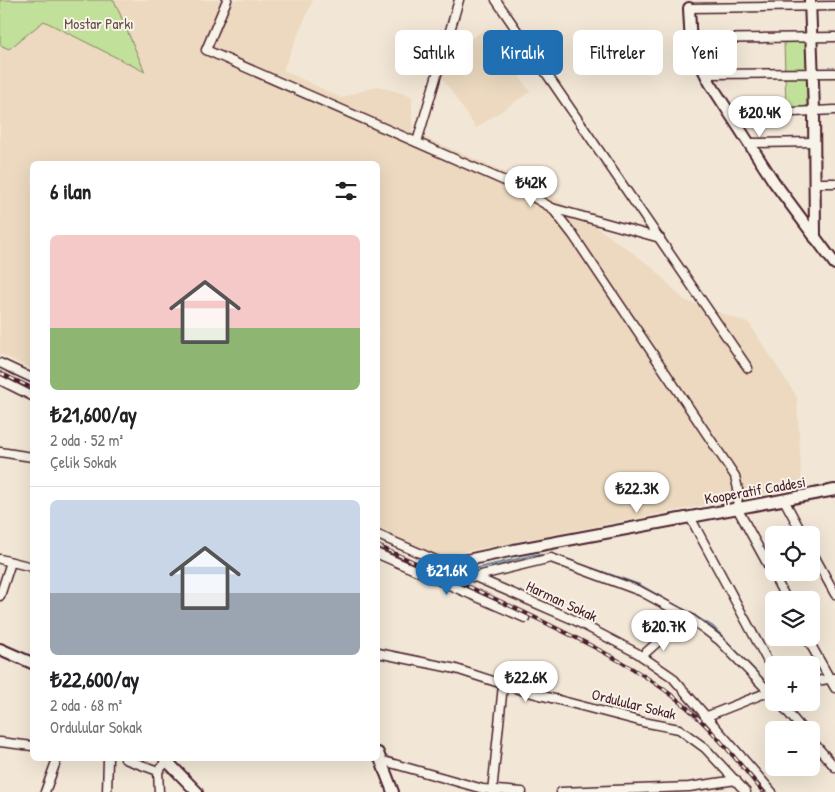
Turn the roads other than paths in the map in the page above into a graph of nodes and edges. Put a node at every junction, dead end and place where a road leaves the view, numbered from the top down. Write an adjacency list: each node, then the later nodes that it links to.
1 (227, 0): 18 (street)
2 (459, 0): 18 (street)
3 (496, 0): 24 (street)
4 (810, 3): 5 (street); 6 (street); 8 (street)
5 (835, 6)
6 (689, 8): 7 (street)
7 (690, 30)
8 (812, 37): 9 (street); 10 (street); 13 (street)
9 (835, 37)
10 (737, 38)
11 (835, 73): 13 (street)
12 (737, 74): 13 (street)
13 (813, 74): 15 (street)
14 (707, 75): 17 (street)
15 (814, 110): 16 (street); 17 (street); 19 (street)
16 (835, 110)
17 (730, 115): 20 (street)
18 (417, 142): 23 (street)
19 (814, 142): 20 (street); 21 (street)
20 (748, 143): 25 (street)
21 (814, 183): 22 (street); 25 (street)
22 (835, 183)
23 (552, 208): 24 (street); 36 (street)
24 (660, 238): 28 (street)
25 (815, 238): 26 (street)
26 (834, 261)
27 (0, 363): 29 (street)
28 (748, 368)
29 (30, 377)
30 (0, 380): 31 (street)
31 (30, 395)
32 (0, 452): 33 (street)
33 (30, 457)
34 (835, 491): 35 (street, Kooperatif Caddesi)
35 (784, 500): 36 (street, Kooperatif Caddesi); 38 (street)
36 (737, 508): 37 (street, Kooperatif Caddesi); 47 (street)
37 (690, 517): 43 (street, Kooperatif Caddesi); 56 (street)
38 (798, 526)
39 (380, 536): 43 (street, Harman Sokak)
40 (380, 555): 50 (street)
41 (0, 559): 42 (street)
42 (11, 562): 45 (street); 49 (street)
43 (444, 565): 46 (street, Harman Sokak)
44 (820, 566): 48 (street)
45 (30, 567)
46 (473, 577): 55 (street, Harman Sokak); 60 (street)
47 (782, 591)
48 (835, 594)
49 (0, 596)
50 (525, 618)
51 (670, 632): 55 (street)
52 (812, 646): 58 (street)
53 (0, 649): 57 (street)
54 (380, 653): 59 (street, Ordulular Sokak)
55 (642, 656): 64 (street, Harman Sokak)
56 (765, 656)
57 (30, 662)
58 (832, 678): 61 (street)
59 (503, 685): 78 (street, Ordulular Sokak); 79 (street)
60 (765, 685)
61 (835, 688)
62 (765, 695): 64 (street)
63 (787, 711): 65 (street)
64 (705, 717): 89 (street, Harman Sokak)
65 (795, 721)
66 (0, 742): 67 (street)
67 (30, 746)
68 (820, 750): 76 (street)
69 (380, 756): 79 (street)
70 (380, 759): 85 (street)
71 (56, 761): 81 (street)
72 (108, 761): 82 (street)
73 (130, 761): 77 (street)
74 (165, 761): 77 (street)
75 (167, 761): 84 (street)
76 (835, 767)
77 (158, 771): 83 (street)
78 (736, 780): 80 (street); 88 (street, Ordulular Sokak)
79 (492, 791): 86 (street)
80 (637, 791): 87 (street)
81 (45, 792)
82 (107, 792)
83 (159, 792)
84 (197, 792)
85 (393, 792)
86 (522, 792)
87 (561, 792)
88 (746, 792)
89 (772, 792)

